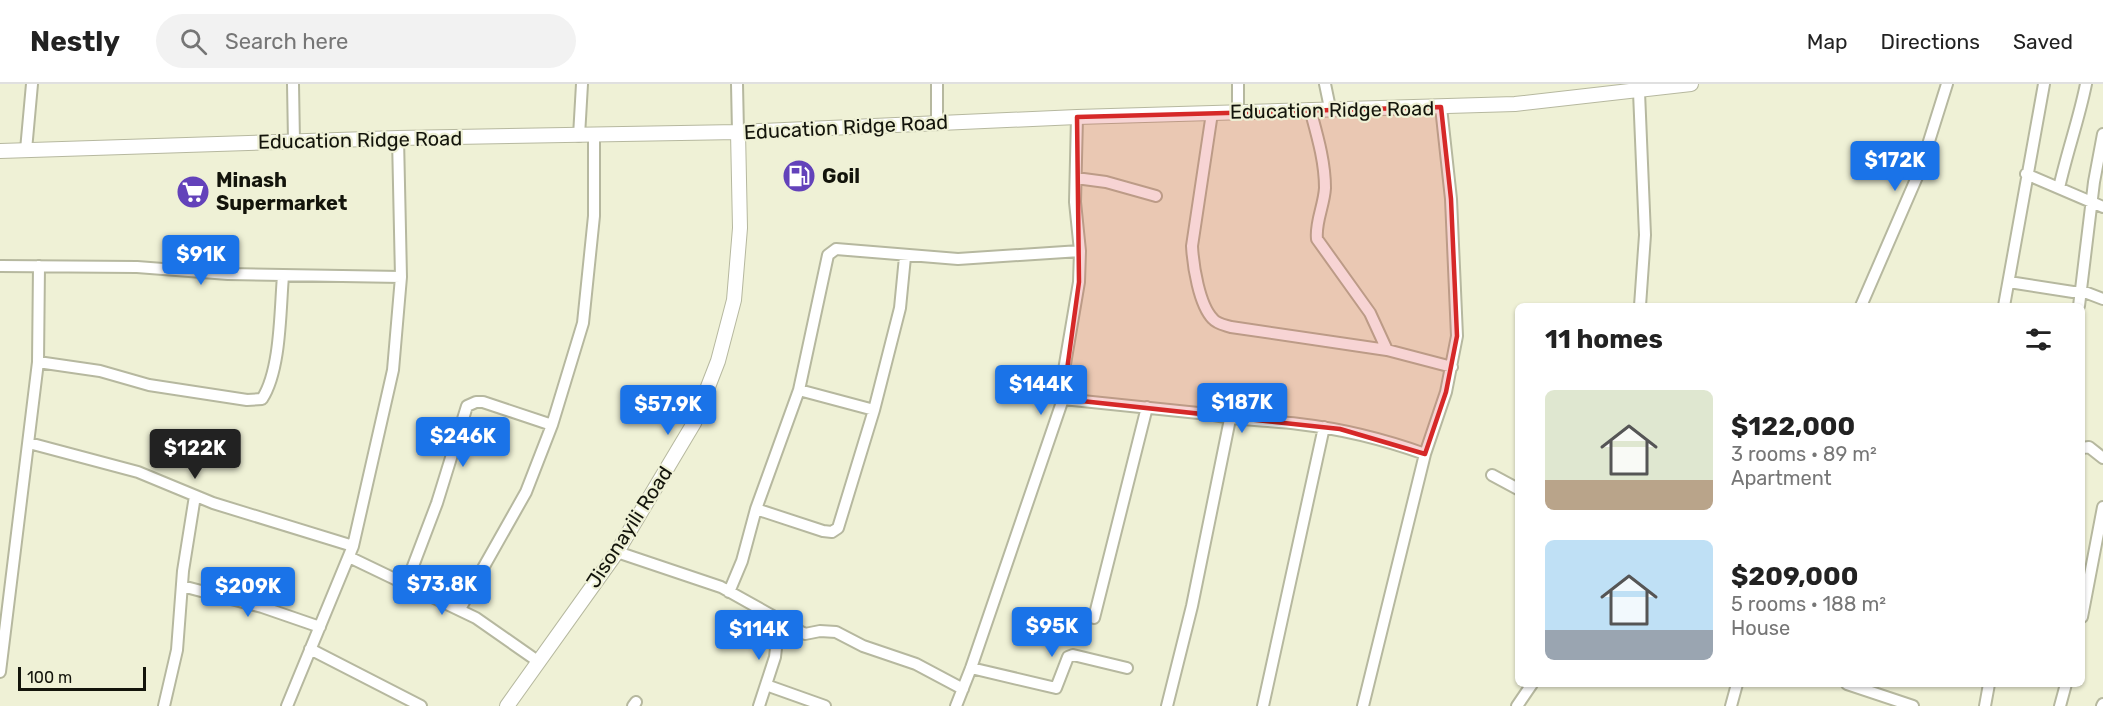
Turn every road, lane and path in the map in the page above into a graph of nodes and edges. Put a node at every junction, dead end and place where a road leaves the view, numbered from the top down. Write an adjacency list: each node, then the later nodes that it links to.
1 (32, 84): 26 (street)
2 (293, 84): 25 (street)
3 (582, 84): 23 (street)
4 (737, 84): 20 (street, Jisonayili Road)
5 (937, 84): 19 (street)
6 (1238, 84): 16 (street)
7 (1325, 84): 14 (street)
8 (1691, 84): 12 (main road, Education Ridge Road)
9 (1947, 84): 44 (street)
10 (2044, 84): 28 (street)
11 (2086, 84): 30 (street)
12 (1639, 92): 13 (main road, Education Ridge Road); 43 (street)
13 (1441, 107): 14 (main road, Education Ridge Road); 49 (street)
14 (1330, 108): 15 (main road, Education Ridge Road)
15 (1310, 109): 16 (main road, Education Ridge Road); 47 (street)
16 (1238, 112): 17 (main road, Education Ridge Road)
17 (1212, 113): 18 (main road, Education Ridge Road); 47 (street)
18 (1077, 117): 19 (main road, Education Ridge Road); 29 (street)
19 (937, 123): 20 (main road, Education Ridge Road)
20 (738, 132): 22 (main road, Education Ridge Road); 67 (main road, Jisonayili Road)
21 (2103, 134): 32 (street)
22 (594, 135): 23 (main road, Education Ridge Road); 55 (street)
23 (579, 136): 24 (main road, Education Ridge Road)
24 (398, 138): 25 (main road, Education Ridge Road); 39 (street)
25 (294, 141): 26 (main road, Education Ridge Road)
26 (26, 150): 27 (main road, Education Ridge Road)
27 (0, 151)
28 (2026, 174): 30 (street); 40 (street)
29 (1076, 178): 31 (street); 34 (street)
30 (2059, 188): 32 (street)
31 (1156, 196)
32 (2091, 201): 33 (street); 41 (street)
33 (2103, 207)
34 (1080, 251): 35 (street); 51 (street)
35 (905, 256): 50 (street); 53 (street)
36 (0, 266): 37 (street)
37 (39, 266): 38 (street); 48 (street)
38 (283, 276): 39 (street); 48 (street)
39 (401, 277): 66 (street)
40 (2009, 282): 41 (street); 45 (street)
41 (2082, 291): 42 (street); 46 (street)
42 (2103, 299)
43 (1640, 303)
44 (1863, 303)
45 (2005, 303)
46 (2080, 303)
47 (1387, 350): 49 (street)
48 (38, 362): 57 (street)
49 (1452, 367): 59 (street)
50 (798, 390): 53 (street); 65 (street)
51 (1063, 399): 52 (street); 78 (street)
52 (1147, 407): 54 (street); 73 (street)
53 (874, 410): 65 (street)
54 (1230, 419): 56 (street); 95 (street)
55 (552, 425): 68 (street); 72 (street)
56 (1324, 428): 59 (street); 96 (street)
57 (29, 443): 63 (street); 80 (street)
58 (2085, 448): 60 (street)
59 (1425, 454): 97 (street)
60 (2103, 459)
61 (1492, 476): 62 (street)
62 (1515, 488)
63 (195, 496): 66 (street); 69 (street)
64 (2103, 507): 71 (street)
65 (756, 509): 70 (street)
66 (351, 551): 68 (street); 75 (street)
67 (617, 552): 70 (street); 77 (main road, Jisonayili Road)
68 (407, 582): 72 (street)
69 (182, 586): 75 (street); 88 (street)
70 (729, 592): 74 (street)
71 (2085, 601)
72 (460, 609): 77 (street)
73 (1094, 618)
74 (780, 621): 81 (street); 87 (street)
75 (320, 627): 76 (street)
76 (310, 649): 89 (street); 90 (street)
77 (539, 662): 91 (main road, Jisonayili Road)
78 (971, 668): 79 (street); 87 (street)
79 (1128, 668)
80 (0, 672)
81 (766, 685): 92 (street); 93 (street)
82 (1530, 687): 98 (street)
83 (1736, 687): 99 (street)
84 (1856, 687): 100 (street)
85 (1988, 687): 101 (street)
86 (2065, 687): 102 (street)
87 (963, 689): 94 (street)
88 (164, 706)
89 (287, 706)
90 (421, 706)
91 (507, 706)
92 (759, 706)
93 (825, 706)
94 (956, 706)
95 (1167, 706)
96 (1263, 706)
97 (1363, 706)
98 (1517, 706)
99 (1731, 706)
100 (1913, 706)
101 (1985, 706)
102 (2060, 706)

